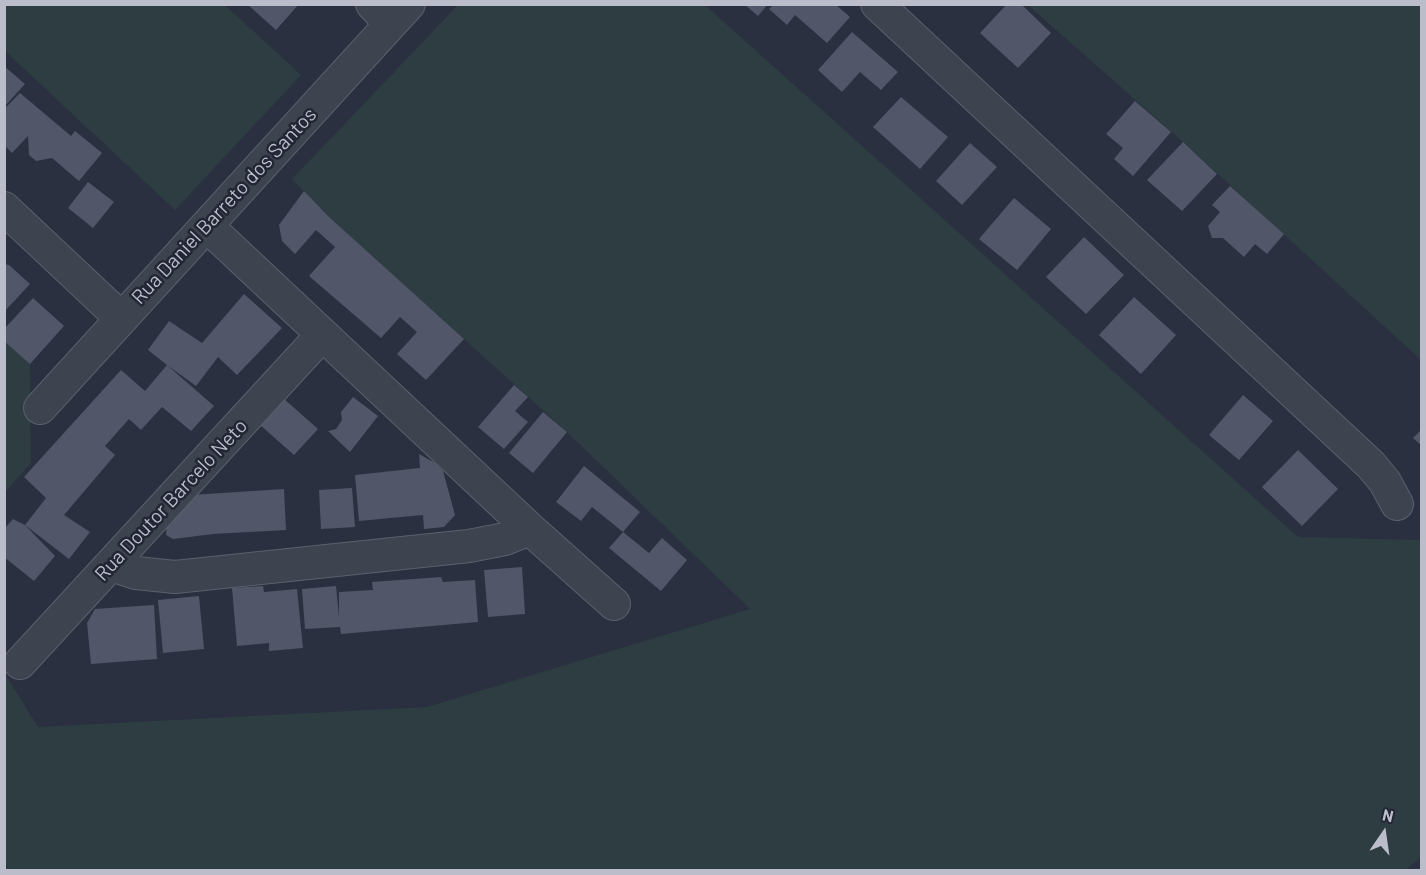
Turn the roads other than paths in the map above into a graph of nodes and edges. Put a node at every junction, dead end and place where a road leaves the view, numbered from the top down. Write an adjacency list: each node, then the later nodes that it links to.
1 (877, 4): 8 (street)
2 (391, 11): 4 (street, Rua Daniel Barreto dos Santos)
3 (4, 208): 5 (street)
4 (207, 226): 5 (street, Rua Daniel Barreto dos Santos); 6 (street)
5 (121, 318): 7 (street, Rua Daniel Barreto dos Santos)
6 (322, 335): 9 (street); 10 (street, Rua Doutor Barcelo Neto)
7 (40, 408)
8 (1397, 504)
9 (530, 529): 10 (street); 11 (street)
10 (112, 564): 12 (street, Rua Doutor Barcelo Neto)
11 (614, 604)
12 (20, 663)

